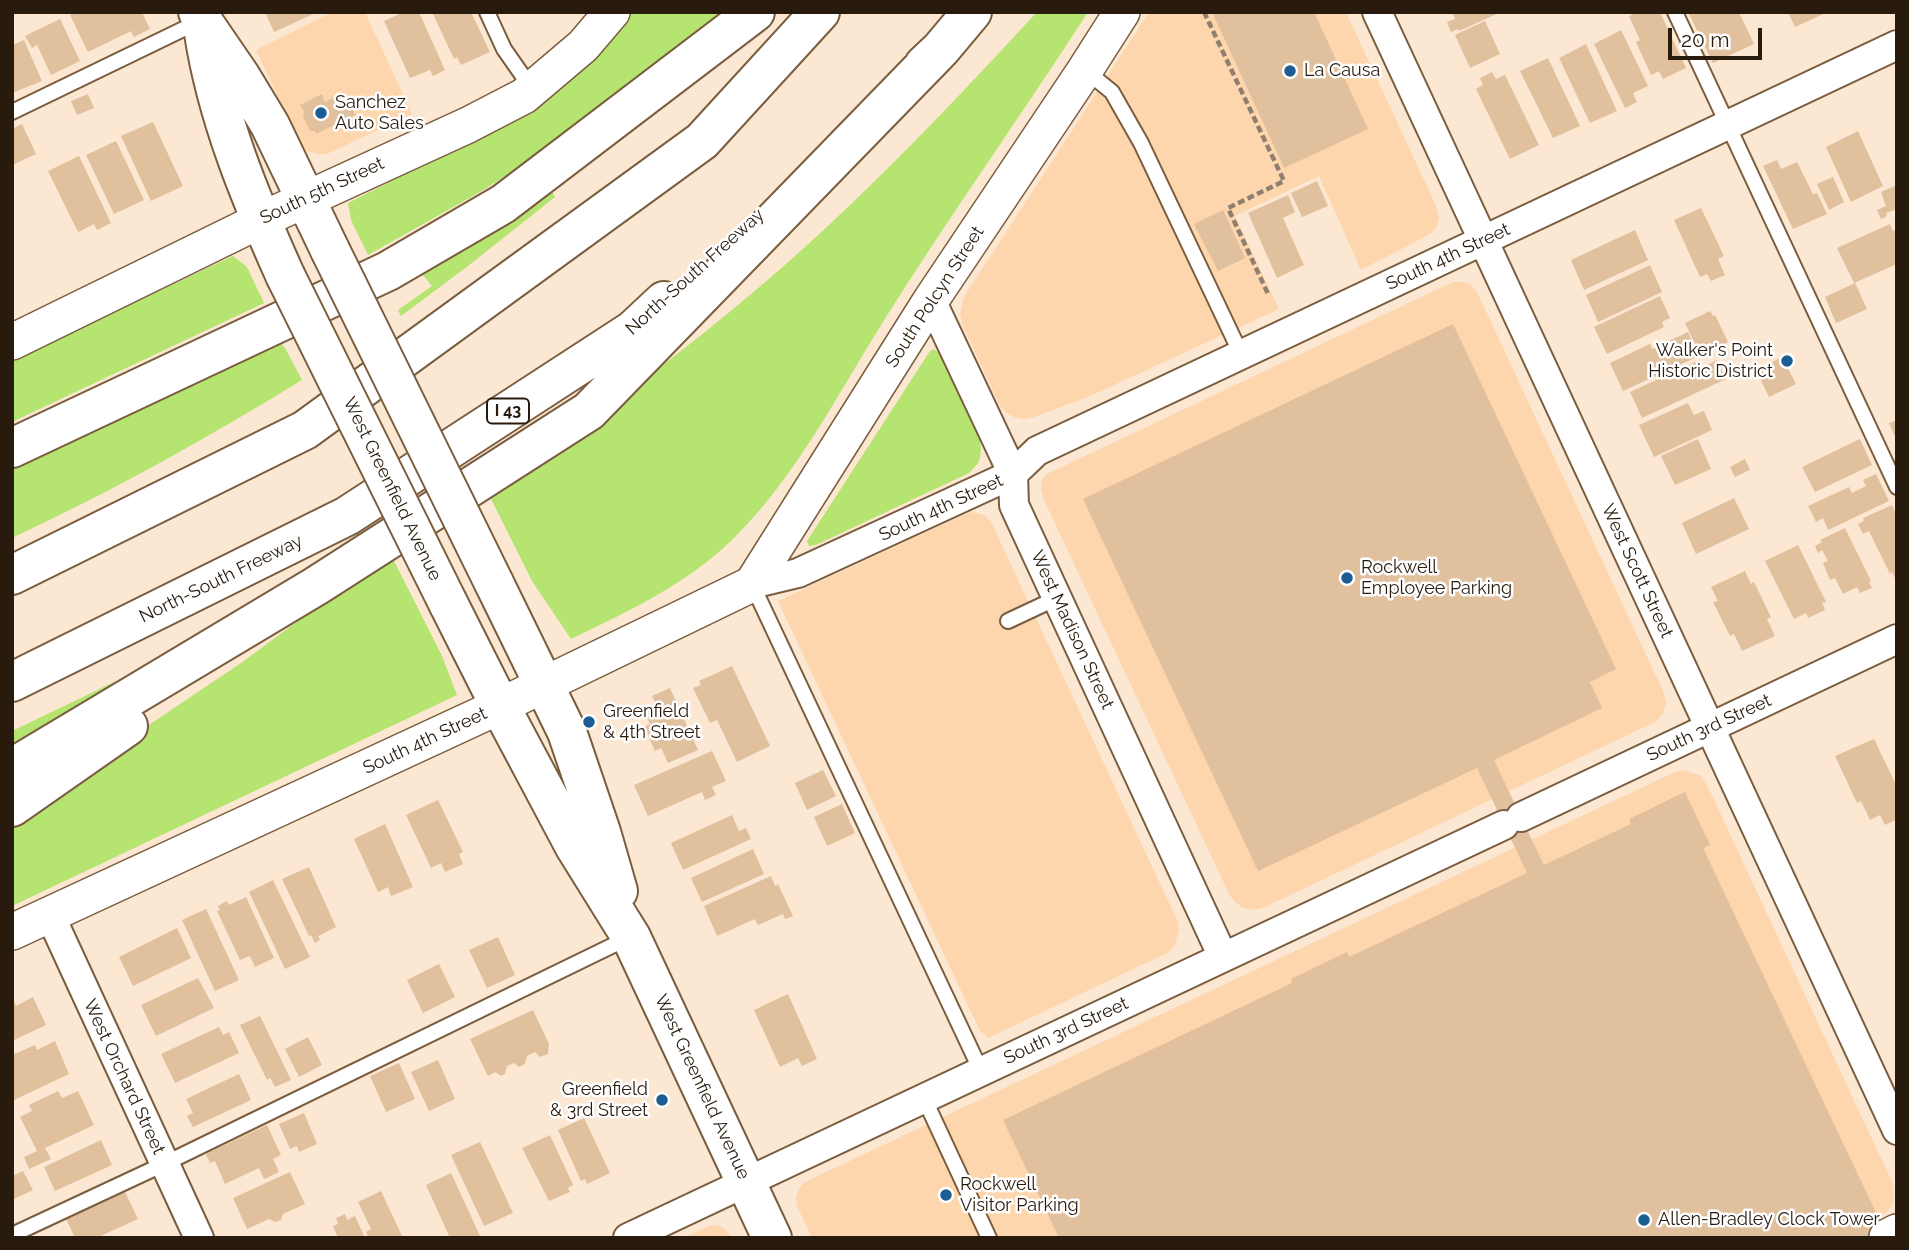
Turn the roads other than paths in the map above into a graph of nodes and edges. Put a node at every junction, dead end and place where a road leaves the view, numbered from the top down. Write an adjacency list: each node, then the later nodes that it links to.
1 (487, 12): 13 (lane)
2 (612, 12): 13 (street, South 5th Street)
3 (755, 12): 22 (main road)
4 (820, 12): 25 (main road)
5 (972, 12): 11 (main road, North-South Freeway / I 43)
6 (1122, 12): 12 (street, South Polcyn Street)
7 (1377, 12): 18 (street, West Scott Street)
8 (1675, 12): 15 (lane)
9 (200, 16): 14 (lane); 16 (main road, West Greenfield Avenue); 17 (main road, West Greenfield Avenue)
10 (1897, 45): 15 (street, South 4th Street)
11 (941, 49): 27 (main road); 31 (main road, North-South Freeway / I 43)
12 (1085, 70): 19 (street, South Polcyn Street); 21 (lane)
13 (532, 89): 16 (street, South 5th Street)
14 (12, 112)
15 (1728, 125): 18 (street, South 4th Street); 24 (lane)
16 (305, 199): 17 (street, South 5th Street); 32 (main road, West Greenfield Avenue, bridge)
17 (261, 220): 20 (street, South 5th Street); 33 (main road, West Greenfield Avenue, bridge)
18 (1483, 241): 21 (street, South 4th Street); 34 (street, West Scott Street)
19 (932, 300): 23 (street, West Madison Street); 26 (street, South Polcyn Street)
20 (12, 342)
21 (1241, 354): 23 (street, South 4th Street)
22 (12, 447)
23 (1013, 474): 26 (street, South 4th Street); 28 (street, West Madison Street)
24 (1897, 487)
25 (12, 575)
26 (752, 584): 32 (street, South 4th Street); 41 (lane)
27 (316, 586): 35 (main road); 36 (main road)
28 (1057, 598): 29 (lane); 40 (street, West Madison Street)
29 (1008, 621)
30 (1897, 639): 34 (street, South 3rd Street)
31 (12, 682)
32 (543, 685): 33 (street, South 4th Street); 39 (main road, West Greenfield Avenue)
33 (500, 706): 37 (street, South 4th Street); 39 (main road, West Greenfield Avenue)
34 (1710, 728): 40 (street, South 3rd Street); 43 (street, West Scott Street)
35 (12, 768)
36 (12, 807)
37 (50, 915): 38 (street, South 4th Street); 44 (street, West Orchard Street)
38 (12, 932)
39 (631, 937): 44 (lane); 45 (main road, West Greenfield Avenue)
40 (1223, 957): 41 (street, South 3rd Street)
41 (981, 1071): 42 (street, South 3rd Street)
42 (924, 1098): 45 (street, South 3rd Street); 52 (lane)
43 (1897, 1130)
44 (164, 1164): 47 (lane); 49 (street, West Orchard Street)
45 (746, 1182): 50 (street, South 3rd Street); 51 (main road, West Greenfield Avenue)
46 (1897, 1232): 48 (street)
47 (12, 1235)
48 (1887, 1237)
49 (199, 1238)
50 (628, 1238)
51 (772, 1238)
52 (989, 1238)

